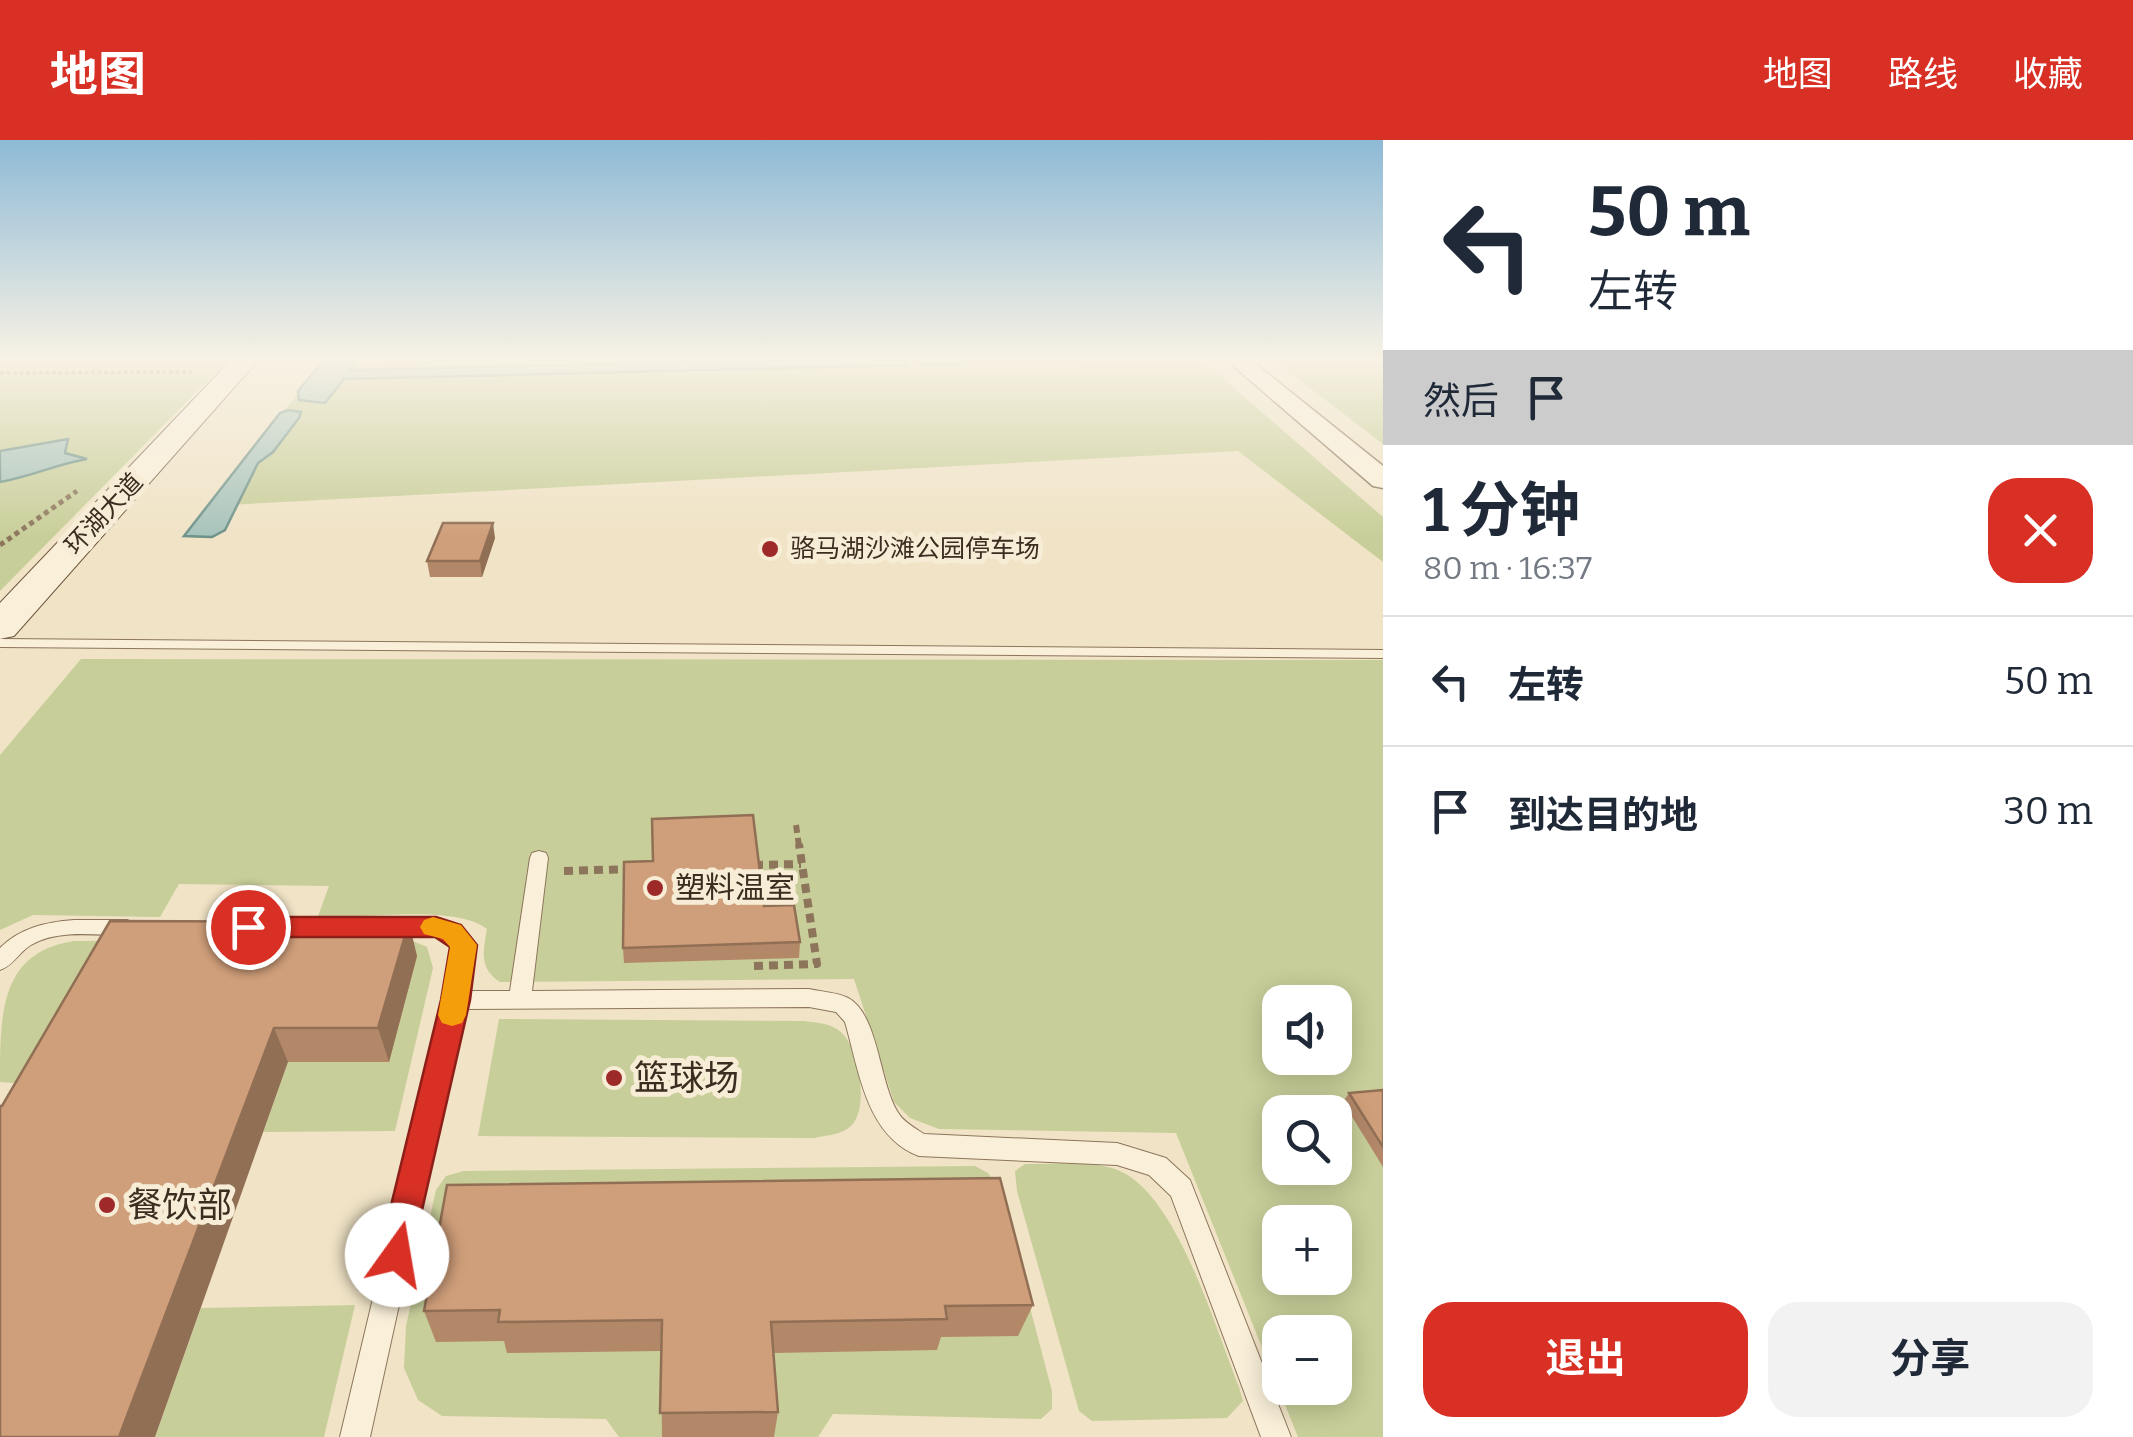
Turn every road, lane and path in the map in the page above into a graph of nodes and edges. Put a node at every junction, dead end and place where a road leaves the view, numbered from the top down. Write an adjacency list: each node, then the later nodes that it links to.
1 (193, 418): 6 (main road, 环湖大道)
2 (1308, 418): 3 (street)
3 (1383, 480)
4 (84, 485): 5 (path)
5 (0, 544)
6 (0, 627)
7 (0, 643): 8 (lane)
8 (1383, 654)
9 (796, 825): 10 (path)
10 (802, 864): 12 (path); 17 (path)
11 (538, 865): 13 (path); 18 (lane)
12 (745, 865)
13 (651, 868)
14 (356, 927): 19 (lane)
15 (159, 928): 16 (lane)
16 (0, 962)
17 (739, 966)
18 (520, 999): 19 (lane); 21 (lane)
19 (456, 1000): 20 (lane)
20 (355, 1437)
21 (1276, 1437)

